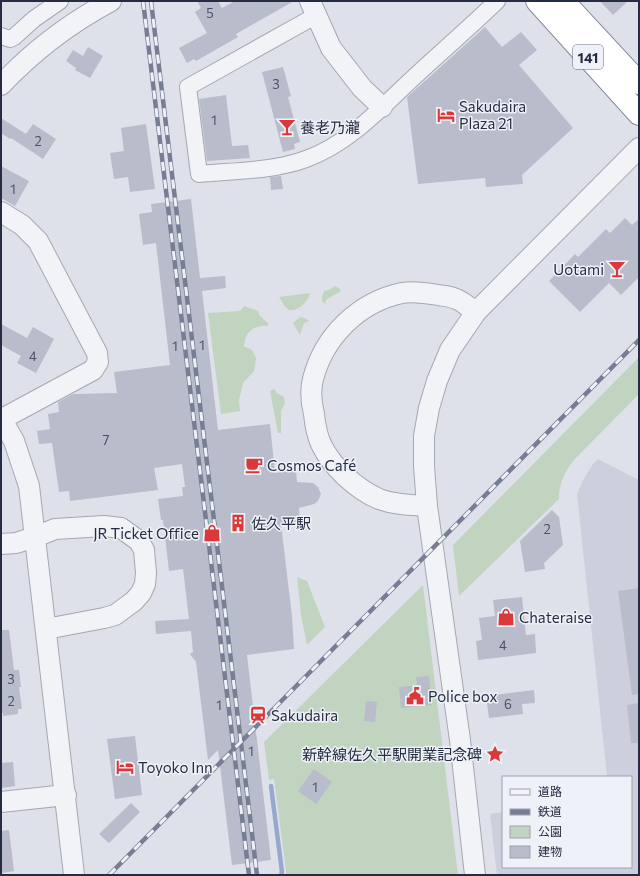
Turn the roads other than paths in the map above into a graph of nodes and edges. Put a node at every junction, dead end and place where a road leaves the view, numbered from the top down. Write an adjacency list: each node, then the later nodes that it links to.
1 (60, 1): 7 (street)
2 (110, 1): 9 (street)
3 (496, 1): 10 (street)
4 (537, 1): 11 (highway, 141)
5 (563, 1): 8 (highway, 141)
6 (313, 8): 10 (street); 10 (street)
7 (1, 36)
8 (639, 83)
9 (1, 85)
10 (382, 107)
11 (639, 114)
12 (639, 148): 14 (street)
13 (1, 212): 15 (street)
14 (476, 312): 16 (street); 16 (street)
15 (2, 419): 17 (street)
16 (427, 506): 23 (street)
17 (35, 537): 18 (street); 19 (street); 19 (street)
18 (1, 544)
19 (46, 629): 20 (street)
20 (66, 795): 21 (street); 22 (street)
21 (1, 802)
22 (74, 875)
23 (475, 875)

